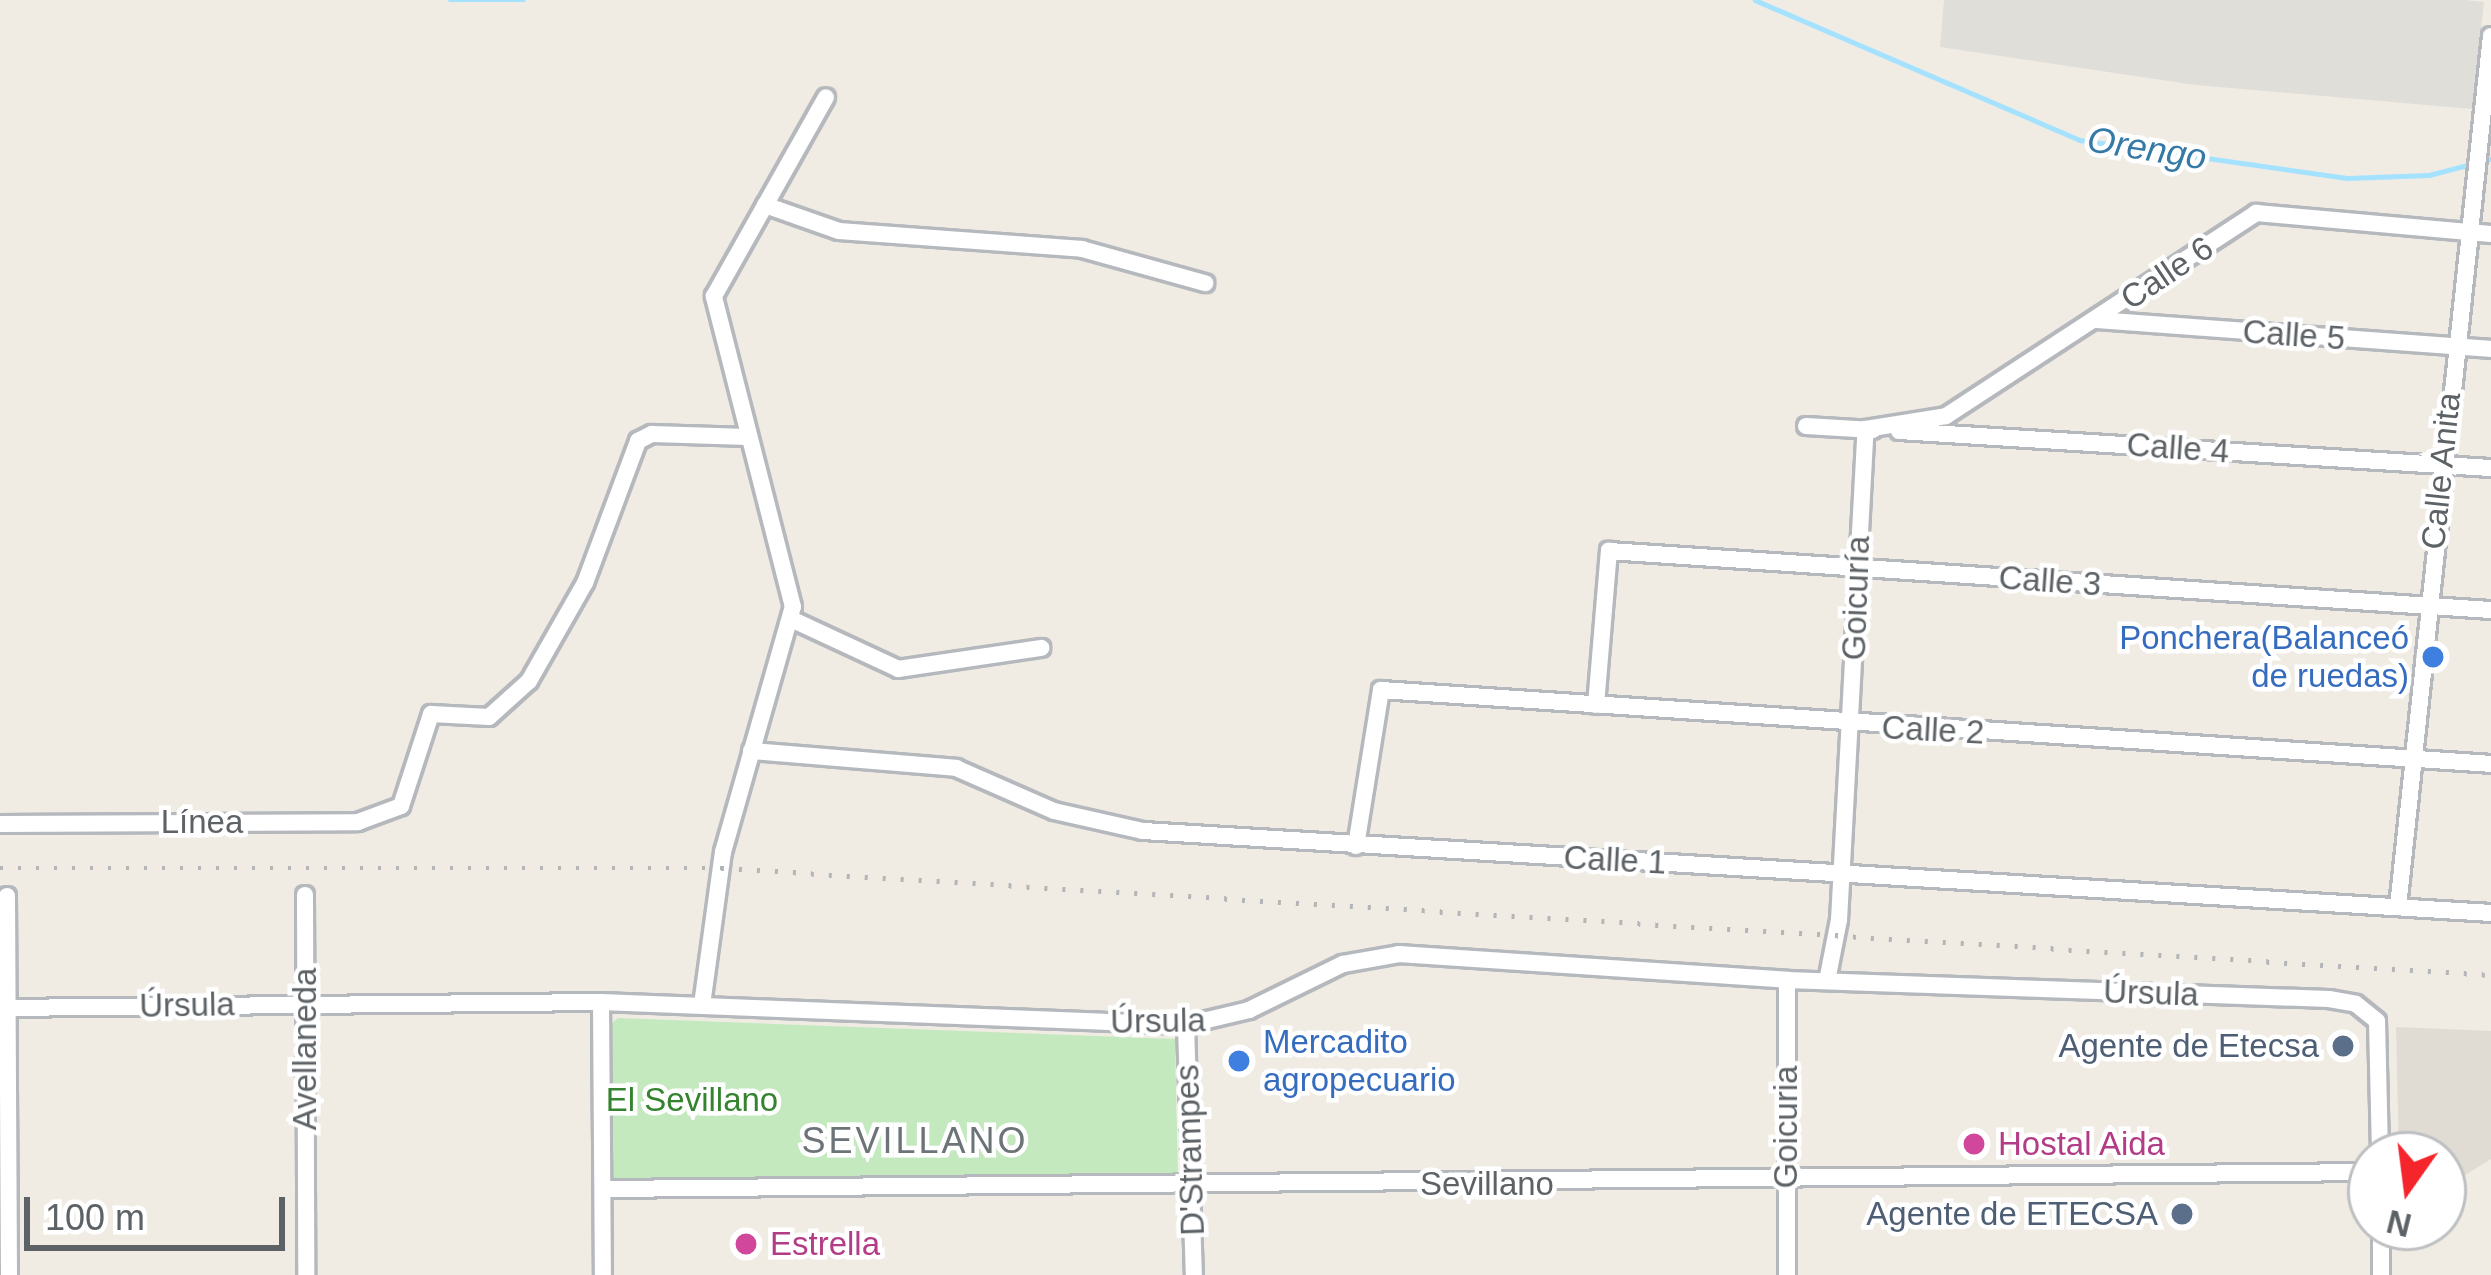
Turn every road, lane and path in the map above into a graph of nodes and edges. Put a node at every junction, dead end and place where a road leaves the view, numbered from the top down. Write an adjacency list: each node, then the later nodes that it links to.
1 (2491, 36): 2 (street, Calle Anita)
2 (2489, 76): 5 (street, Calle Anita)
3 (826, 97): 4 (street)
4 (765, 206): 7 (street); 13 (street)
5 (2468, 232): 6 (street, Calle 6); 8 (street, Calle 6); 9 (street, Calle Anita)
6 (2491, 234)
7 (1205, 284)
8 (2097, 320): 9 (street, Calle 5); 12 (street, Calle 6)
9 (2454, 347): 10 (street, Calle 5); 14 (street, Calle Anita)
10 (2491, 350)
11 (1806, 426): 12 (street)
12 (1866, 429): 14 (street, Calle 4); 16 (street, Goicuría)
13 (748, 437): 19 (street); 26 (street, Línea)
14 (2440, 464): 15 (street, Calle 4); 17 (street, Calle Anita)
15 (2491, 468)
16 (1856, 569): 17 (street, Calle 3); 21 (street, Calle 3); 22 (street, Goicuría)
17 (2427, 605): 18 (street, Calle 3); 24 (street, Calle Anita)
18 (2491, 610)
19 (791, 619): 20 (street); 23 (street)
20 (1041, 648)
21 (1596, 705): 22 (street, Calle 2); 27 (street, Calle 2)
22 (1852, 725): 24 (street, Calle 2); 28 (street, Goicuría)
23 (751, 751): 27 (street, Calle 1); 37 (street)
24 (2412, 759): 25 (street, Calle 2); 31 (street, Calle Anita)
25 (2491, 764)
26 (0, 824)
27 (1356, 846): 28 (street, Calle 1)
28 (1842, 871): 31 (street, Calle 1); 34 (street, Goicuría)
29 (305, 895): 36 (street, Avellaneda)
30 (7, 896): 38 (street)
31 (2398, 907): 32 (street, Calle 1)
32 (2491, 913)
33 (1786, 980): 34 (street, Úrsula); 39 (street, Úrsula); 42 (street, Goicuria)
34 (1826, 981): 40 (street, Úrsula)
35 (601, 1002): 36 (street, Úrsula); 37 (street, Úrsula); 44 (street)
36 (304, 1004): 38 (street, Úrsula); 46 (street, Avellaneda)
37 (702, 1004): 39 (street, Úrsula)
38 (4, 1008): 45 (street)
39 (1186, 1025): 43 (street, D'Strampes)
40 (2380, 1131)
41 (2347, 1172): 42 (street, Sevillano)
42 (1785, 1180): 43 (street, Sevillano); 49 (street, Goicuria)
43 (1193, 1186): 44 (street, Sevillano); 48 (street, D'Strampes)
44 (603, 1189): 47 (street)
45 (9, 1275)
46 (306, 1275)
47 (603, 1275)
48 (1194, 1275)
49 (1786, 1275)

